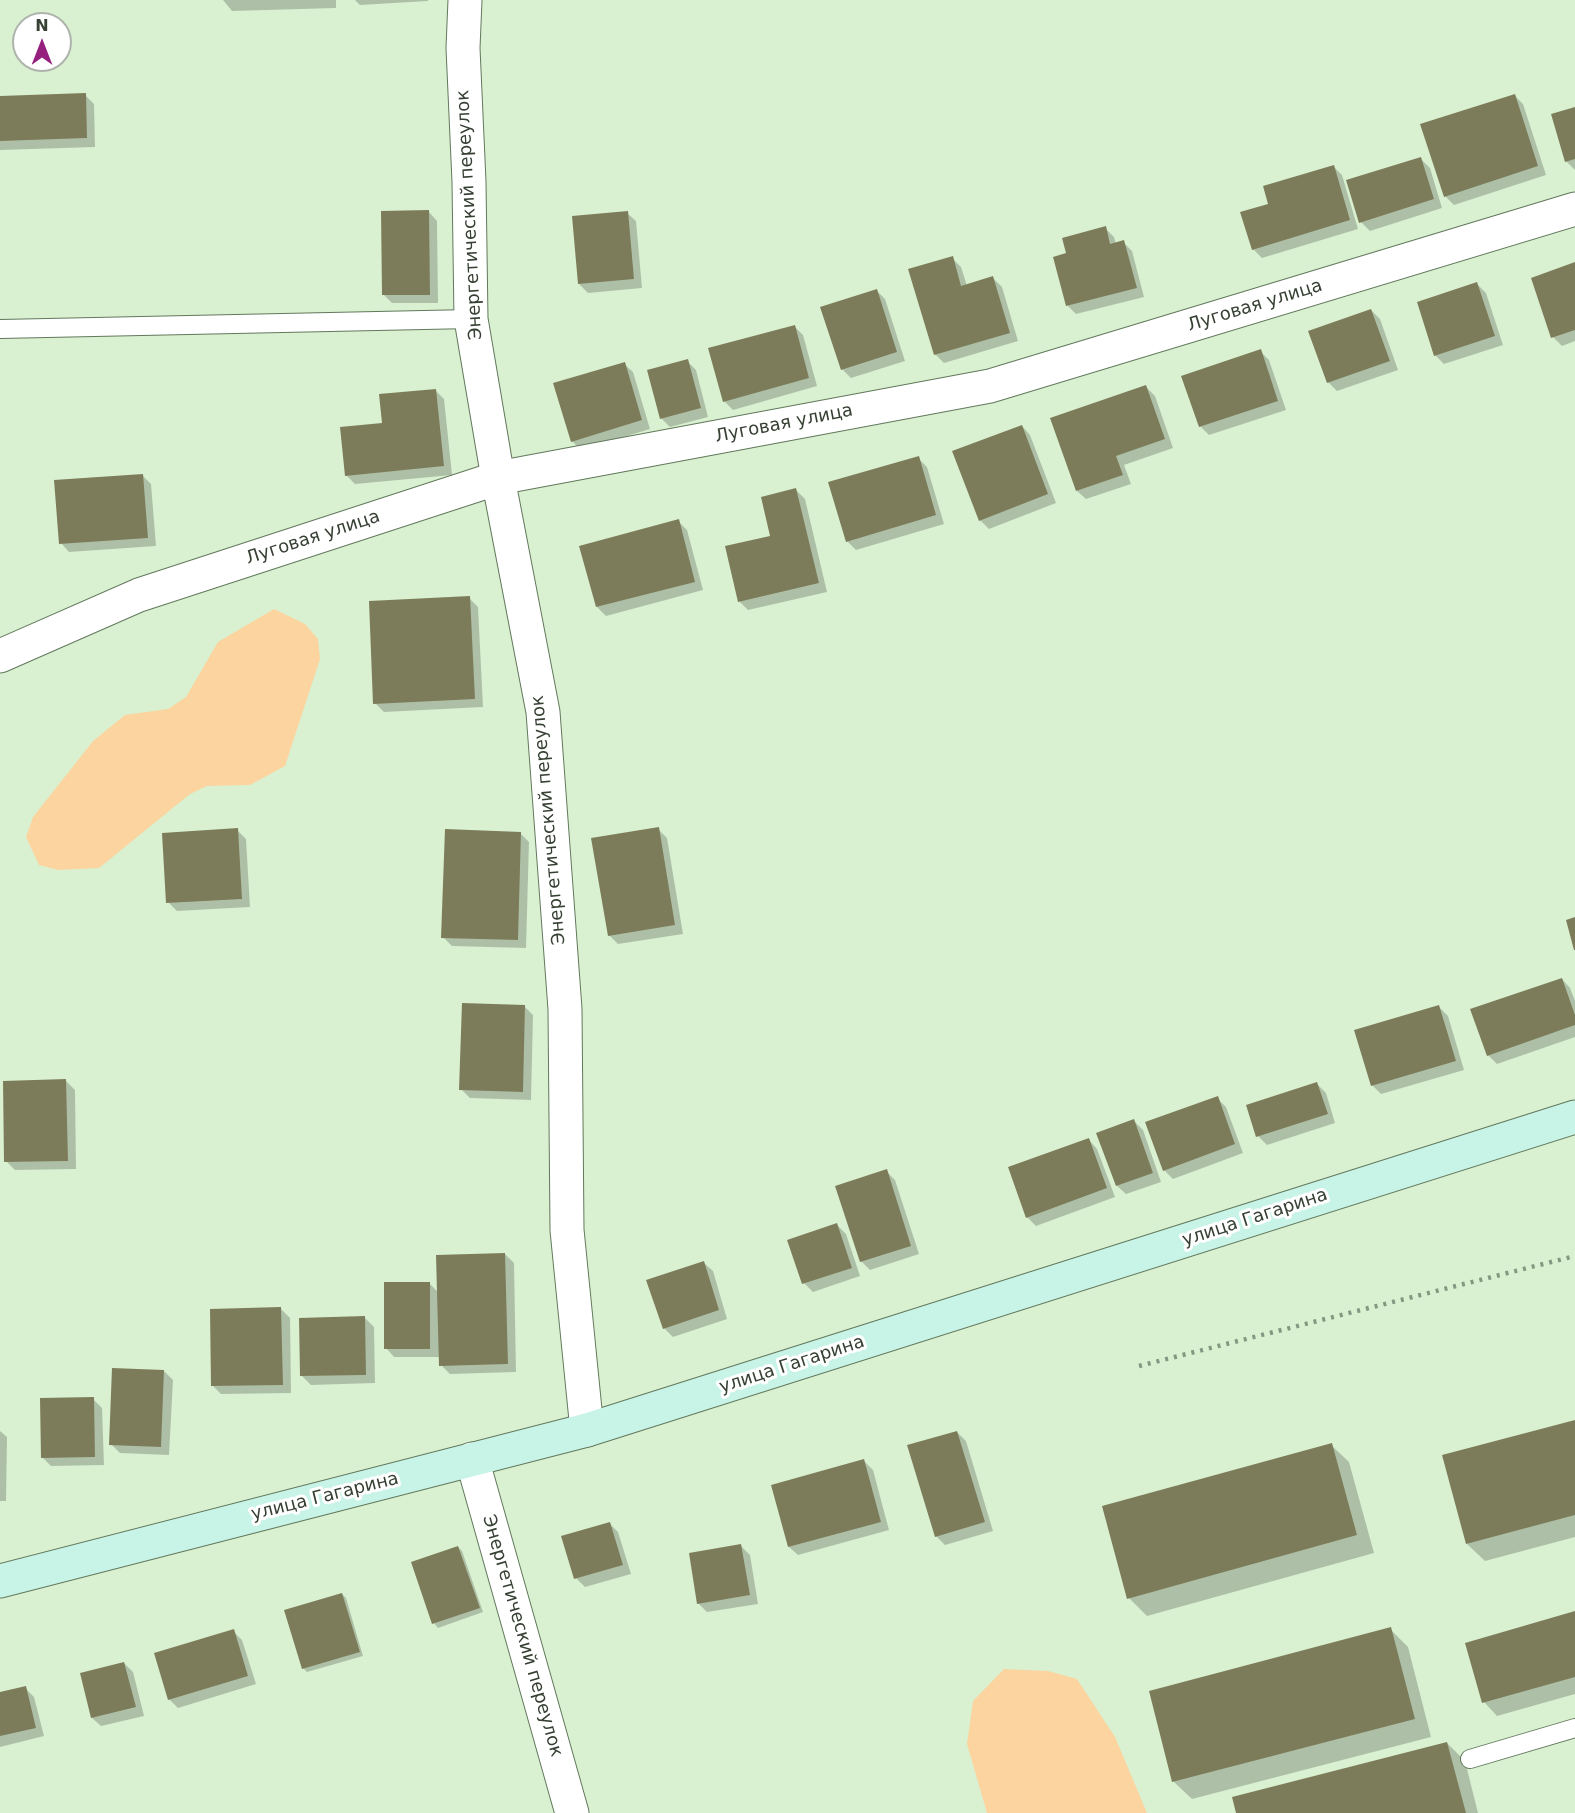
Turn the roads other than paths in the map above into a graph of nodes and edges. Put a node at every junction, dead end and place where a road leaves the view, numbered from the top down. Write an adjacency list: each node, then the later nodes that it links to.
1 (465, 0): 3 (street, Энергетический переулок)
2 (1575, 209): 5 (street, Луговая улица)
3 (471, 319): 4 (lane); 5 (street, Энергетический переулок)
4 (0, 328)
5 (498, 478): 6 (street, Луговая улица); 8 (street, Энергетический переулок)
6 (0, 656)
7 (1575, 1117): 8 (main road, улица Гагарина)
8 (587, 1430): 9 (main road, улица Гагарина)
9 (472, 1459): 10 (main road, улица Гагарина); 13 (street, Энергетический переулок)
10 (0, 1581)
11 (1575, 1728): 12 (lane)
12 (1470, 1759)
13 (572, 1813)

